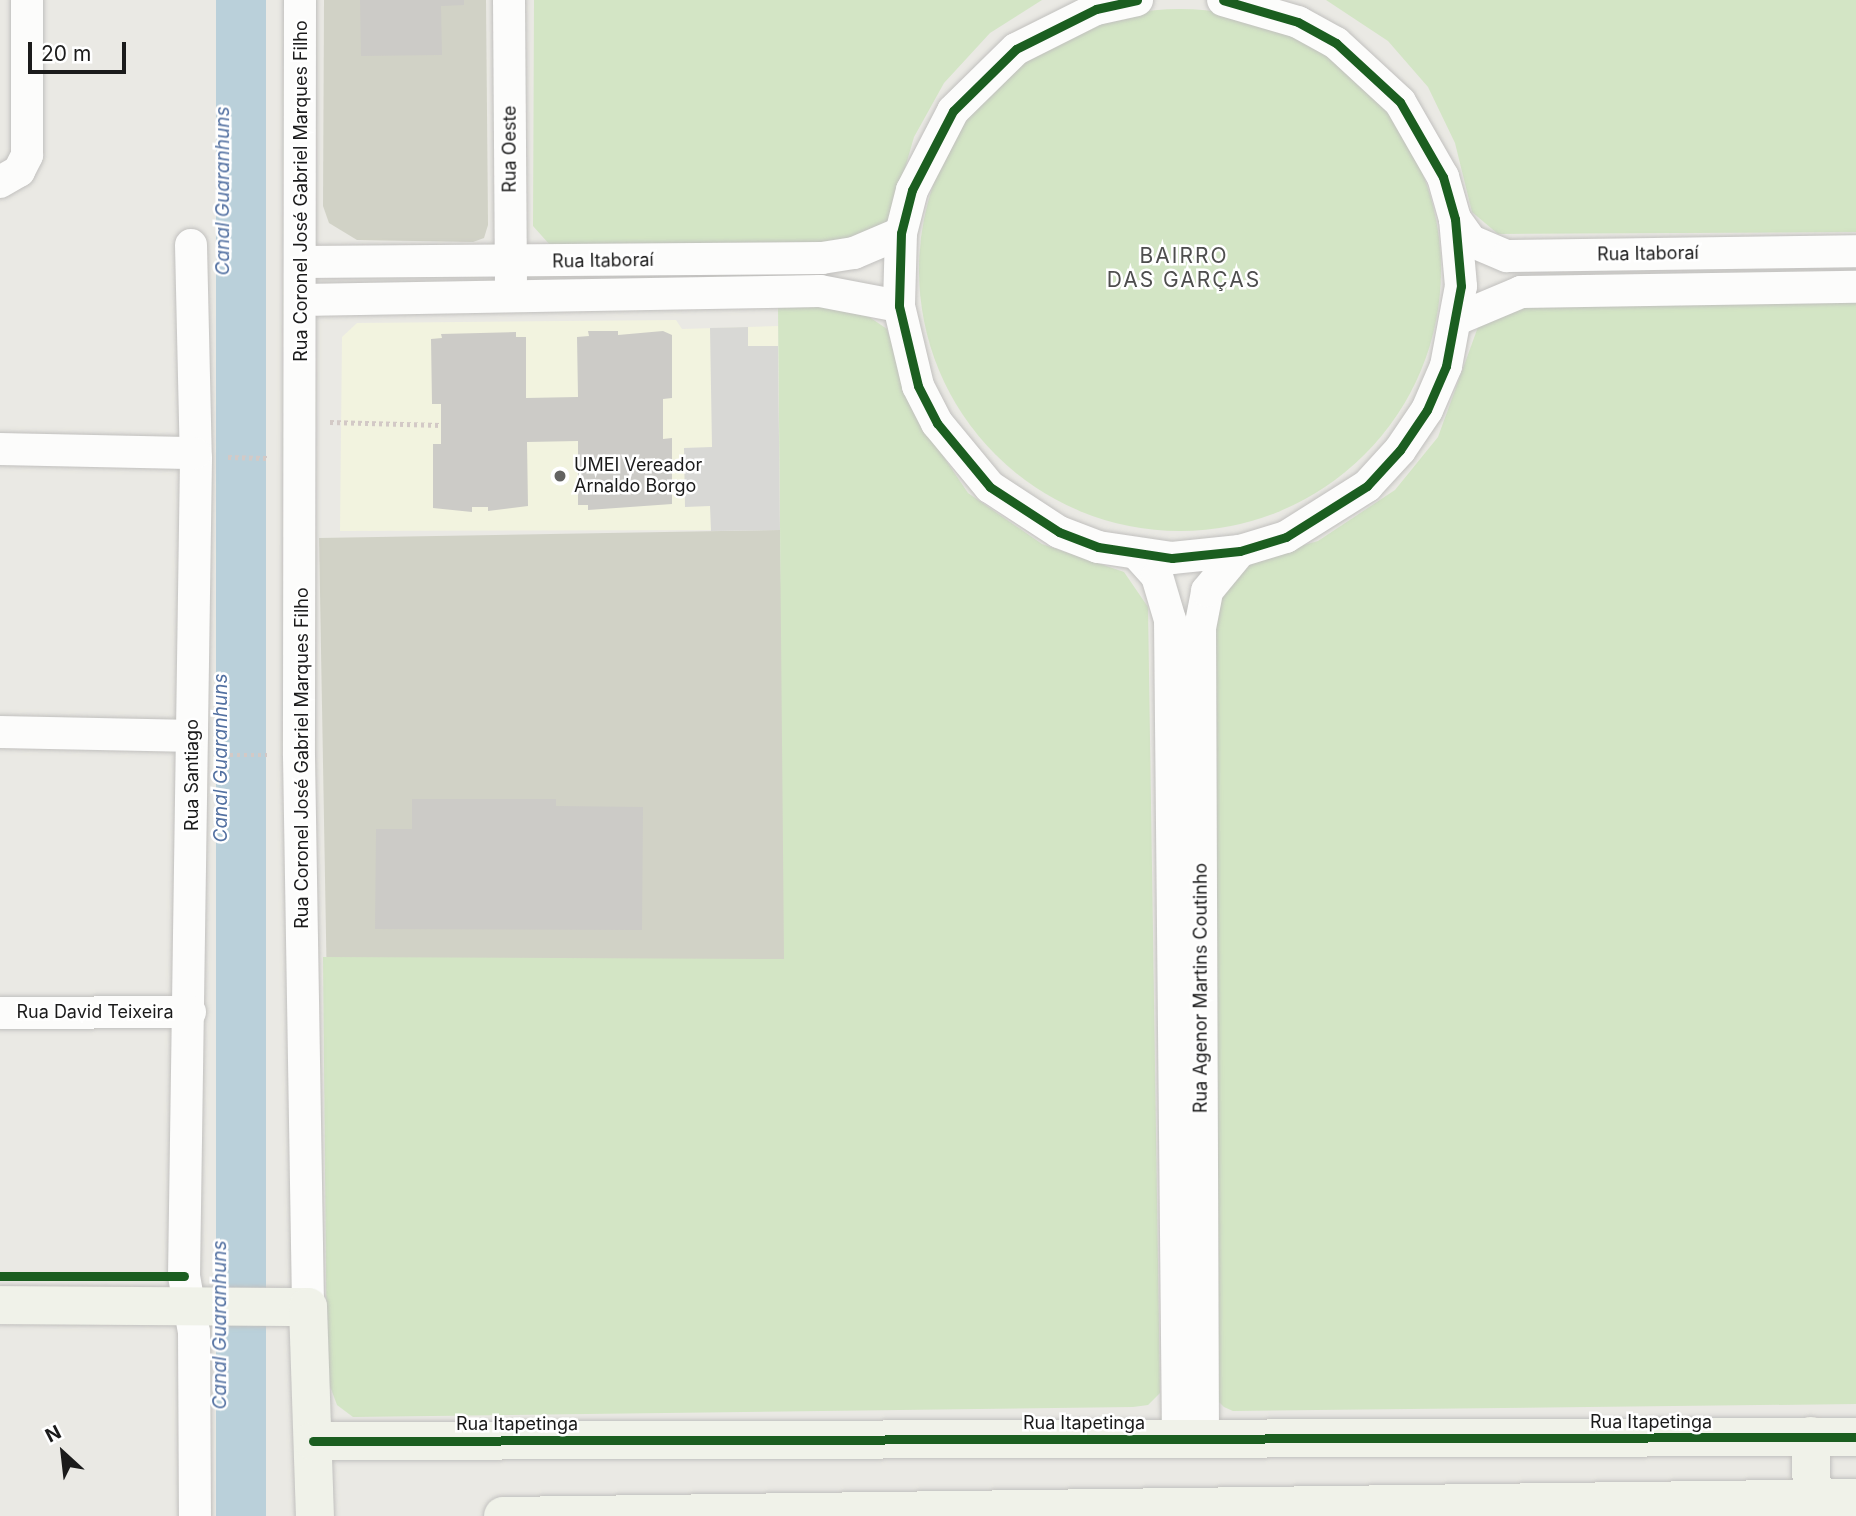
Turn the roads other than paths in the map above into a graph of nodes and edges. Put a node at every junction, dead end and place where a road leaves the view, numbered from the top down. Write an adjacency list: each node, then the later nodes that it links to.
1 (27, 0): 6 (street)
2 (300, 0): 11 (street, Rua Coronel José Gabriel Marques Filho)
3 (509, 0): 12 (street, Rua Oeste)
4 (1136, 0): 8 (street)
5 (1223, 0): 7 (street)
6 (0, 182)
7 (1455, 219): 10 (street, Rua Itaboraí); 17 (street)
8 (901, 233): 12 (street, Rua Itaboraí); 16 (street)
9 (191, 245): 19 (street, Rua Santiago)
10 (1856, 250)
11 (301, 262): 12 (street, Rua Itaboraí); 15 (street, Rua Coronel José Gabriel Marques Filho)
12 (510, 262): 14 (street, Rua Oeste)
13 (1856, 287): 17 (street, Rua Itaboraí)
14 (511, 298): 15 (street, Rua Itaboraí); 16 (street, Rua Itaboraí)
15 (302, 300): 28 (street, Rua Coronel José Gabriel Marques Filho)
16 (899, 306): 21 (street)
17 (1457, 319): 20 (street)
18 (0, 449): 19 (street)
19 (209, 455): 23 (street, Rua Santiago)
20 (1240, 551): 21 (street); 31 (street, Rua Agenor Martins Coutinho)
21 (1139, 556): 31 (street, Rua Agenor Martins Coutinho)
22 (0, 732): 23 (street)
23 (192, 736): 24 (street, Rua Santiago)
24 (190, 1012): 25 (street, Rua David Teixeira); 27 (street, Rua Santiago)
25 (0, 1013)
26 (0, 1305): 27 (street)
27 (201, 1305): 28 (street); 35 (street, Rua Santiago)
28 (299, 1308): 32 (street, Rua Coronel José Gabriel Marques Filho)
29 (1811, 1436): 30 (street, Rua Itapetinga); 31 (street, Rua Itapetinga); 34 (street)
30 (1856, 1437)
31 (1190, 1438): 32 (street, Rua Itapetinga)
32 (313, 1441): 36 (street, Rua Coronel José Gabriel Marques Filho)
33 (1856, 1499): 34 (street)
34 (1812, 1507): 37 (street)
35 (195, 1516)
36 (315, 1516)
37 (503, 1516)

